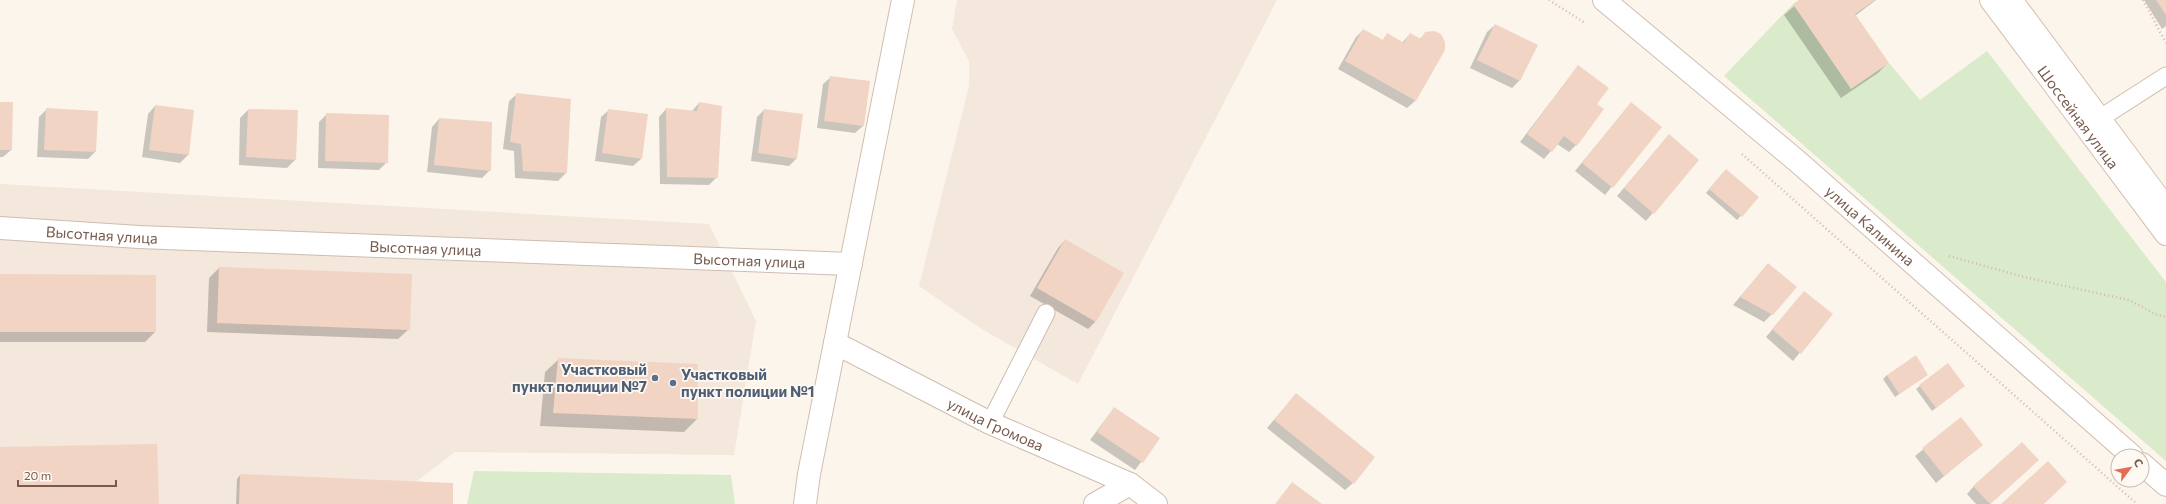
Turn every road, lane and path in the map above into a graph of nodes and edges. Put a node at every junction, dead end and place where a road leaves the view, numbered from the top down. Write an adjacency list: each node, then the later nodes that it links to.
1 (903, 0): 16 (street)
2 (1549, 0): 7 (path)
3 (1604, 0): 21 (street, улица Калинина)
4 (1991, 0): 14 (street, Шоссейная улица)
5 (2011, 0): 10 (street)
6 (2143, 0): 8 (path)
7 (1587, 25)
8 (2166, 43)
9 (2166, 76): 10 (lane)
10 (2099, 119): 12 (street)
11 (1737, 150): 28 (path)
12 (2166, 208)
13 (0, 228): 16 (street, Высотная улица)
14 (2166, 234)
15 (1947, 255): 18 (path)
16 (851, 264): 19 (street)
17 (1046, 313): 20 (lane)
18 (2166, 317)
19 (835, 343): 20 (street, улица Громова); 25 (street)
20 (990, 423): 23 (street, улица Громова)
21 (2123, 448)
22 (2150, 471): 24 (street)
23 (1130, 484): 26 (street); 27 (street, улица Громова)
24 (2166, 486)
25 (805, 504)
26 (1095, 504)
27 (1156, 504)
28 (2137, 504)

